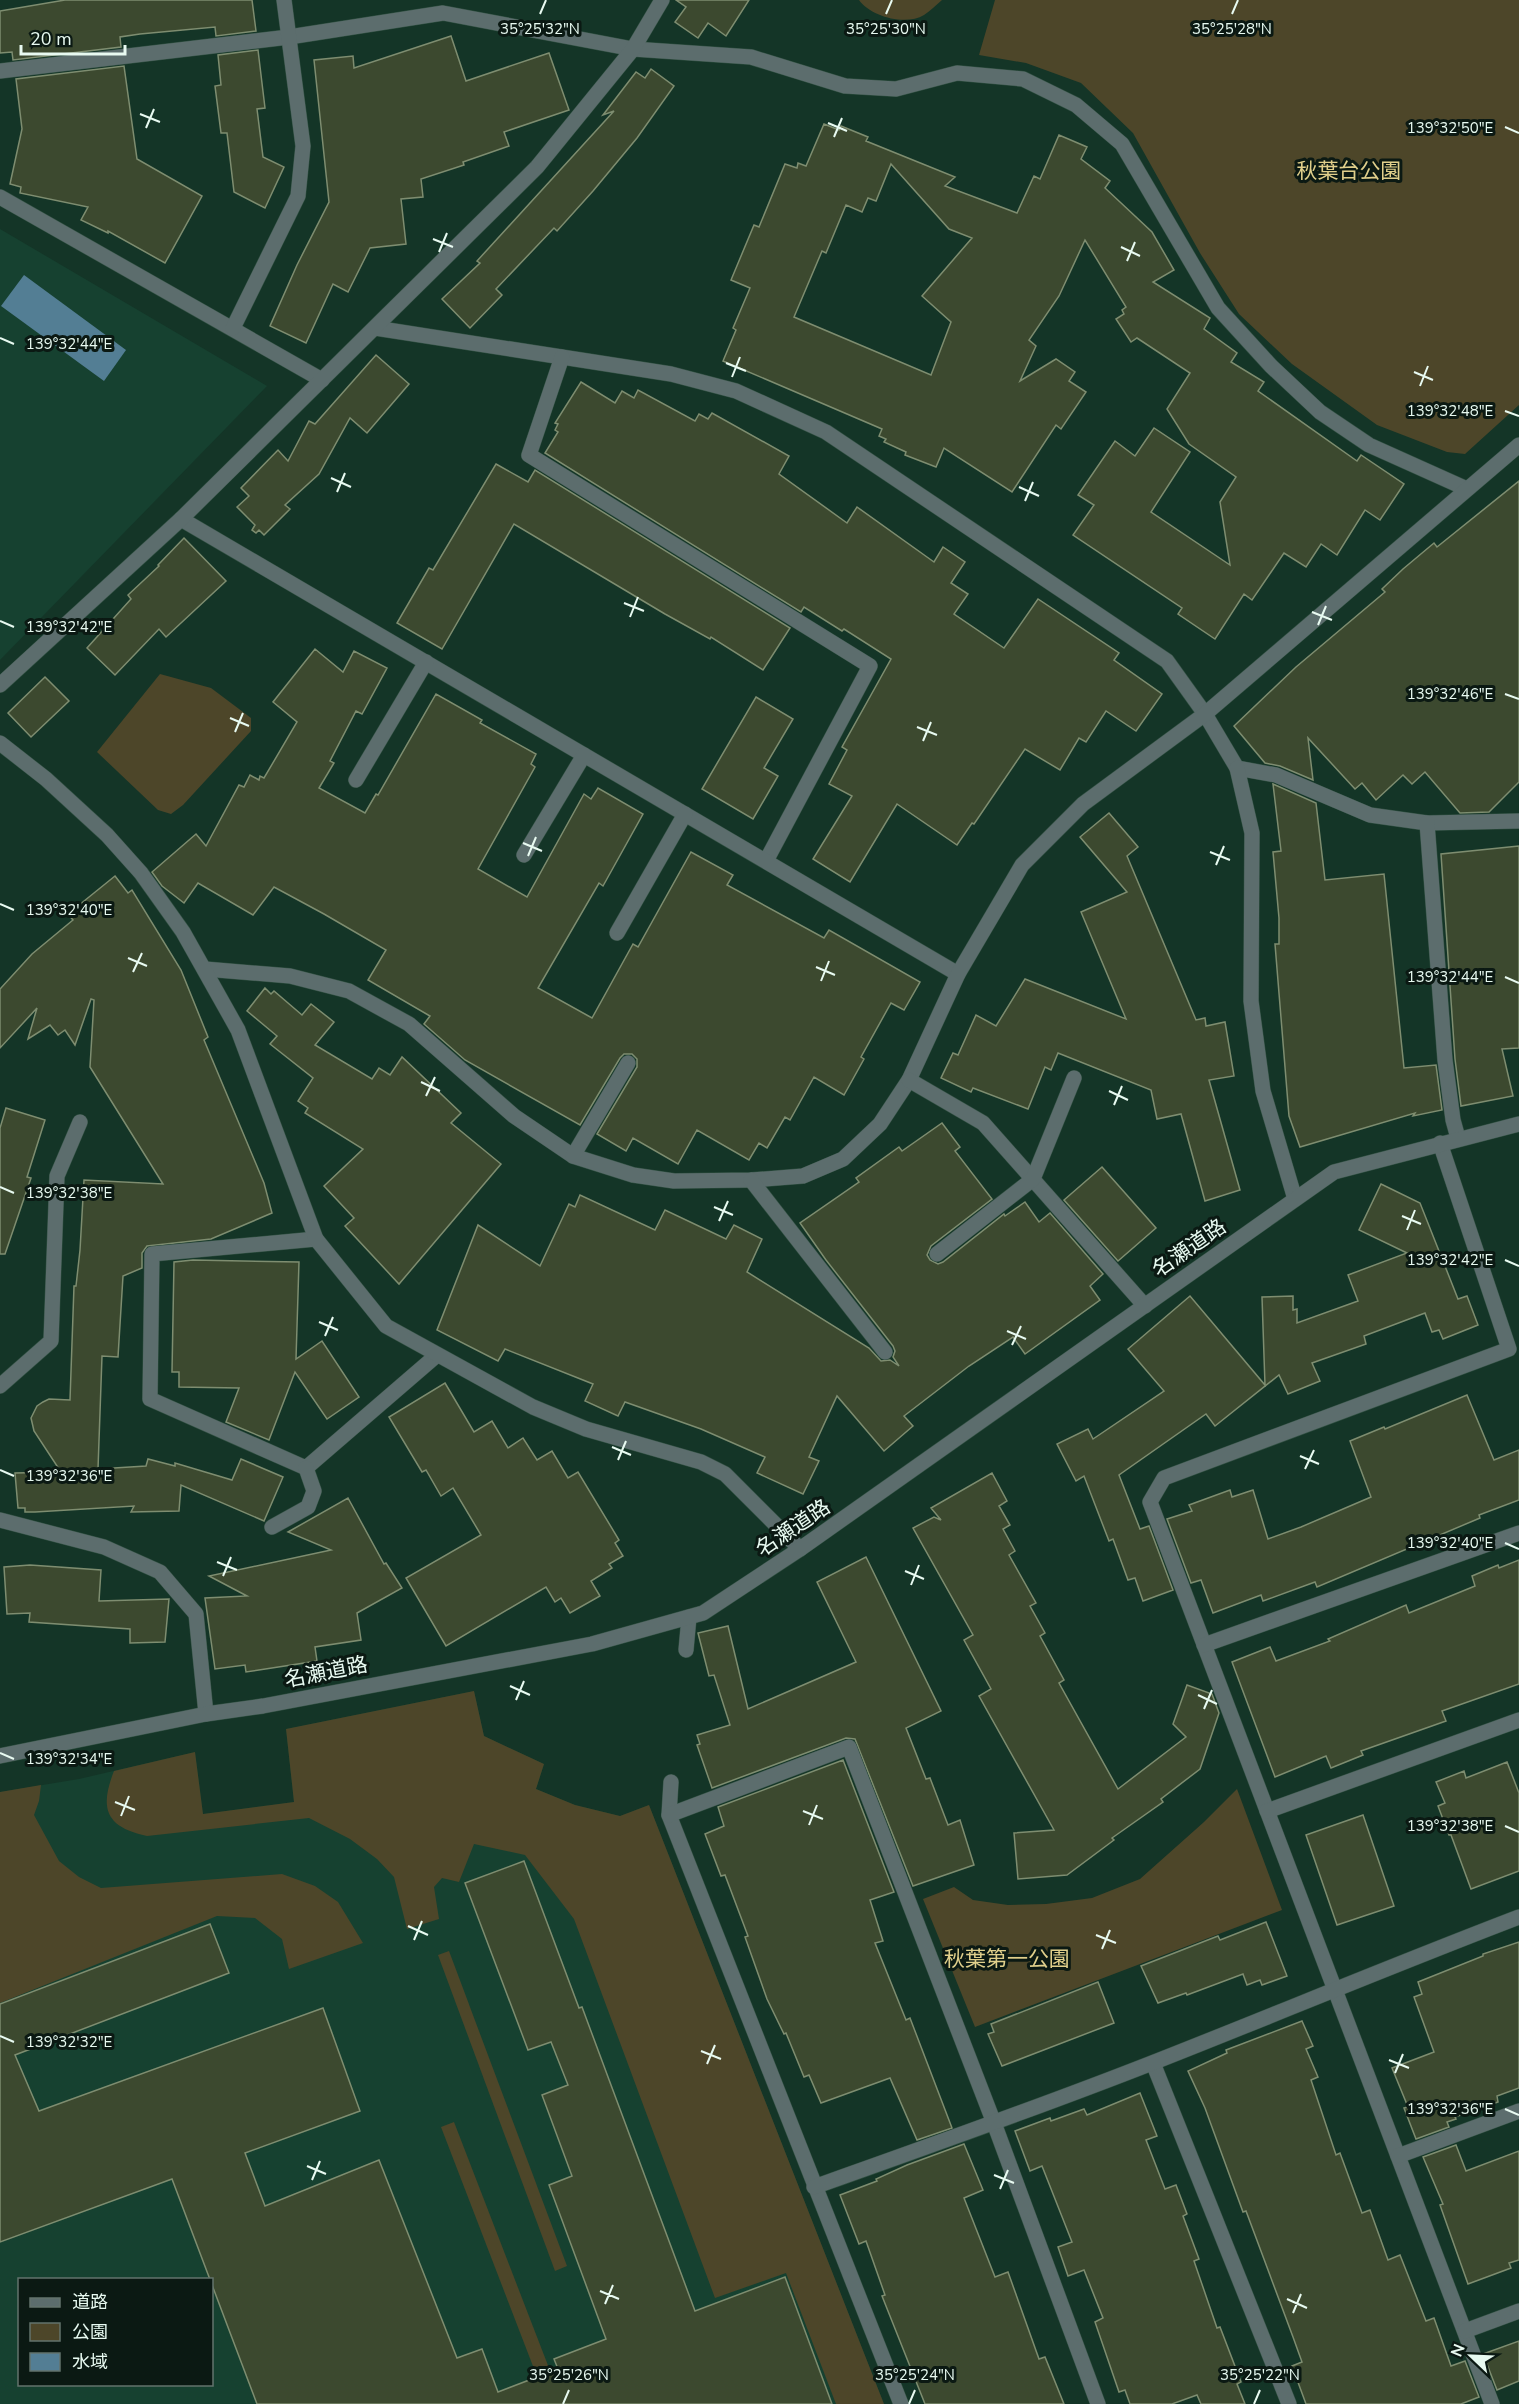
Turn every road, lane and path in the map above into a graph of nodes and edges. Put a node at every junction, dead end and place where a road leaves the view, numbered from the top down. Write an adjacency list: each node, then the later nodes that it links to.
1 (284, 0): 3 (street)
2 (662, 0): 4 (street)
3 (289, 37): 4 (street); 5 (street); 7 (street)
4 (633, 49): 8 (street); 12 (street)
5 (0, 71)
6 (0, 197): 7 (street)
7 (233, 328): 10 (street)
8 (375, 328): 9 (street); 10 (street)
9 (562, 357): 16 (street); 25 (street)
10 (322, 380): 13 (street)
11 (1519, 445): 12 (street)
12 (1467, 489): 16 (street)
13 (181, 519): 14 (street); 15 (street)
14 (426, 662): 18 (street); 20 (street)
15 (0, 685)
16 (1205, 714): 19 (street); 28 (street)
17 (0, 743): 27 (street)
18 (584, 755): 21 (street); 24 (street)
19 (1237, 768): 23 (street); 39 (street)
20 (356, 780)
21 (685, 814): 25 (street); 26 (street)
22 (1519, 821): 23 (street)
23 (1427, 823): 34 (street)
24 (524, 855)
25 (766, 861): 28 (street)
26 (617, 933)
27 (205, 969): 36 (street); 40 (street)
28 (958, 974): 31 (street)
29 (628, 1063): 36 (street)
30 (1074, 1078): 37 (street)
31 (909, 1080): 37 (street); 38 (street)
32 (80, 1122): 46 (street)
33 (1519, 1124): 34 (street, 名瀬道路)
34 (1458, 1138): 35 (street, 名瀬道路)
35 (1440, 1143): 39 (street, 名瀬道路); 43 (street)
36 (573, 1156): 38 (street)
37 (1033, 1179): 41 (street); 42 (street)
38 (751, 1180): 44 (street)
39 (1294, 1199): 42 (street, 名瀬道路)
40 (316, 1239): 45 (street); 47 (street)
41 (937, 1254)
42 (1145, 1306): 51 (street, 名瀬道路)
43 (1514, 1348): 53 (street)
44 (885, 1352)
45 (437, 1355): 47 (street); 51 (street)
46 (0, 1386)
47 (306, 1468): 49 (street)
48 (0, 1520): 55 (street)
49 (272, 1527)
50 (1519, 1533): 53 (street)
51 (800, 1550): 52 (street, 名瀬道路)
52 (689, 1617): 54 (street); 55 (street, 名瀬道路)
53 (1204, 1645): 59 (street)
54 (686, 1650)
55 (206, 1714): 57 (street, 名瀬道路)
56 (1519, 1720): 59 (street)
57 (0, 1756)
58 (671, 1782): 60 (street)
59 (1267, 1810): 62 (street)
60 (669, 1815): 65 (street); 67 (street)
61 (1519, 1917): 62 (street)
62 (1334, 1989): 63 (street); 66 (street)
63 (1153, 2063): 65 (street); 72 (street)
64 (1519, 2111): 66 (street)
65 (994, 2123): 67 (street); 71 (street)
66 (1398, 2156): 69 (street)
67 (814, 2187): 70 (street)
68 (1519, 2311): 69 (street)
69 (1465, 2331): 73 (street)
70 (901, 2404)
71 (1098, 2404)
72 (1289, 2404)
73 (1492, 2404)

